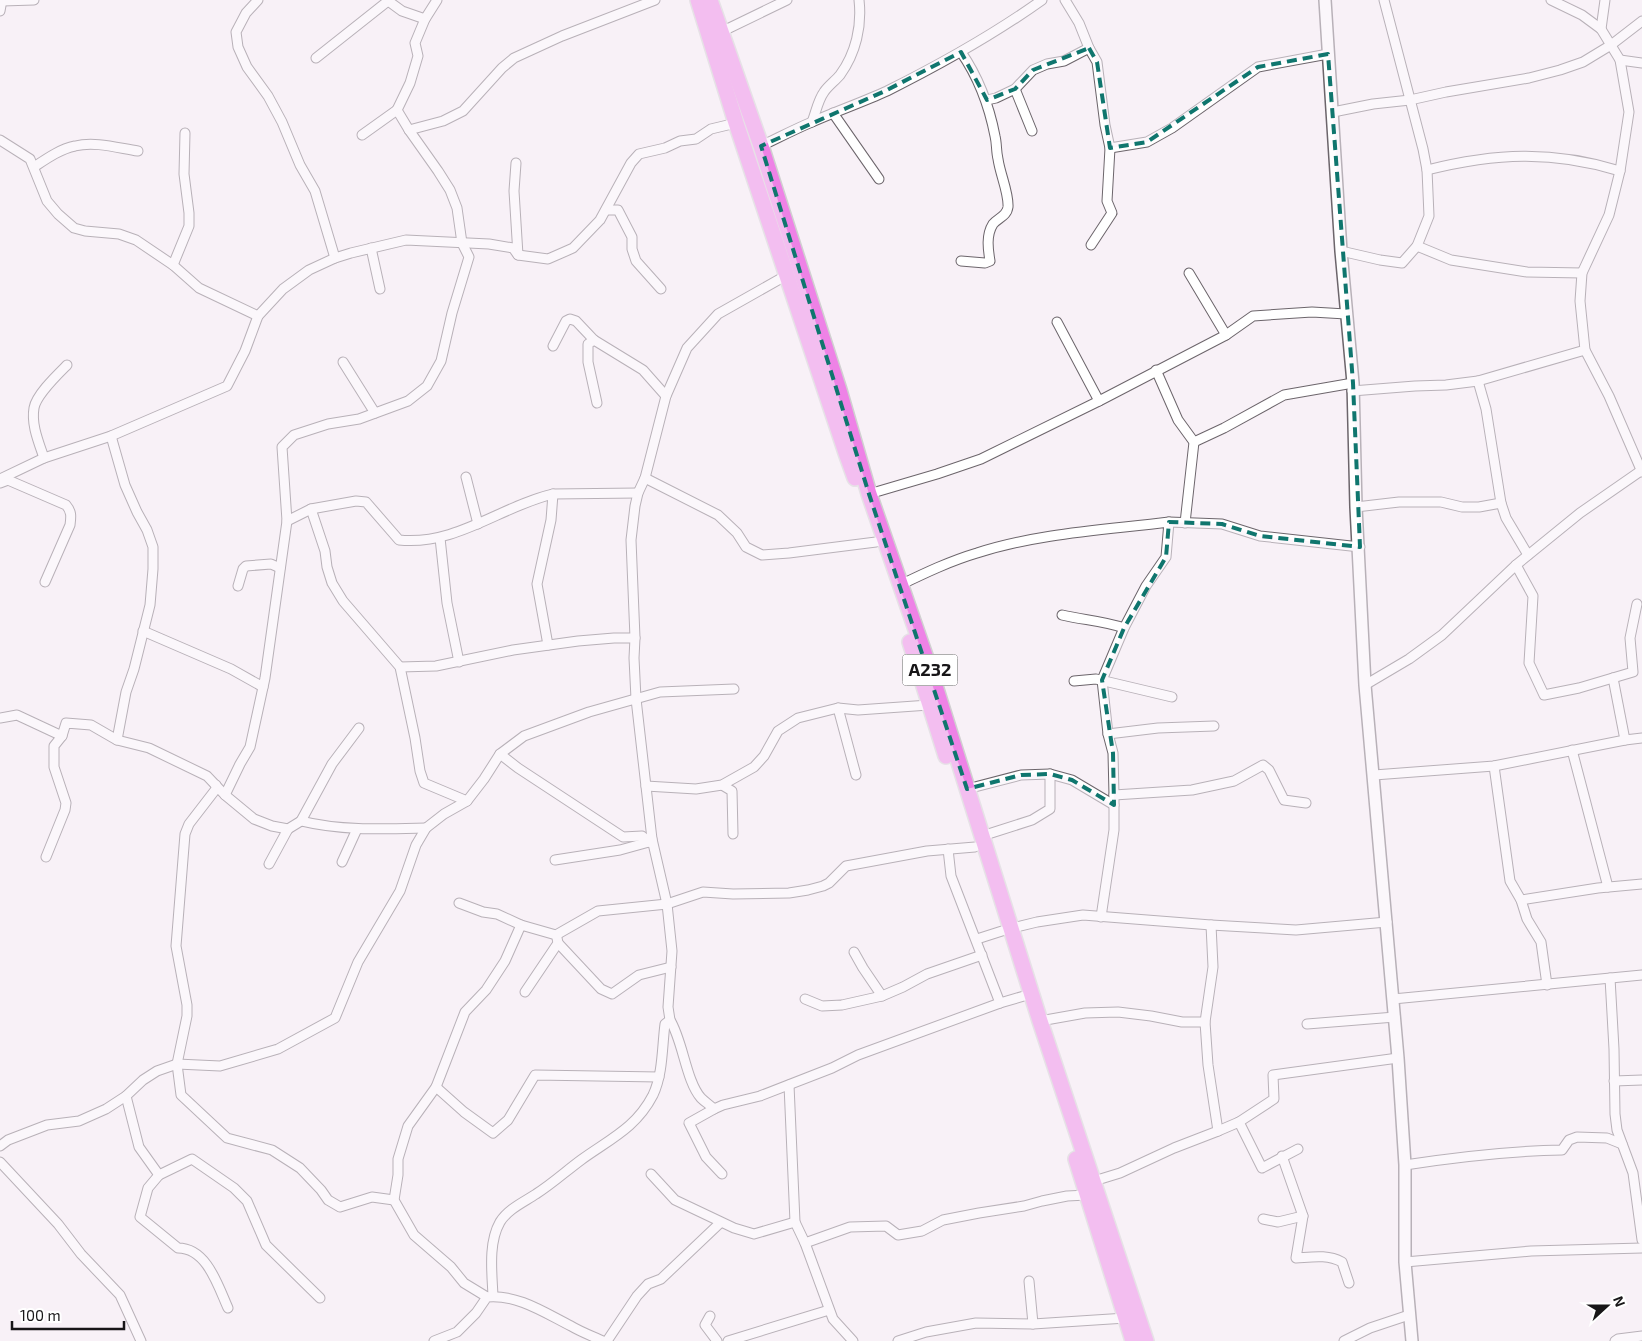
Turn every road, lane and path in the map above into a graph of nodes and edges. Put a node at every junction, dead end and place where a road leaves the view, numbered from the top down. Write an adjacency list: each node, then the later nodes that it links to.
1 (34, 0): 16 (street)
2 (258, 0): 57 (street)
3 (388, 0): 18 (street); 26 (street)
4 (437, 0): 18 (street)
5 (655, 0): 37 (street)
6 (698, 0): 36 (highway, A232)
7 (710, 0): 21 (highway, A232)
8 (787, 0): 21 (street)
9 (859, 0): 35 (street)
10 (1042, 0): 24 (street)
11 (1065, 0): 23 (street)
12 (1326, 0): 25 (street)
13 (1384, 0): 31 (street)
14 (1551, 0): 20 (street)
15 (1605, 0): 20 (street)
16 (2, 1): 17 (street)
17 (0, 11)
18 (425, 19): 32 (street)
19 (1642, 21): 22 (street)
20 (1601, 29): 22 (street)
21 (721, 32): 42 (highway, A232)
22 (1611, 45): 27 (street); 31 (street)
23 (1089, 48): 29 (street); 43 (street)
24 (961, 52): 30 (street); 34 (street)
25 (1328, 54): 33 (street); 43 (street)
26 (316, 58)
27 (1620, 60): 28 (street); 48 (street)
28 (1642, 63)
29 (1015, 89): 30 (street); 38 (street)
30 (987, 100): 58 (street)
31 (1410, 100): 33 (street); 47 (street)
32 (398, 110): 37 (street); 40 (street)
33 (1332, 112): 55 (street)
34 (833, 113): 35 (street); 49 (street)
35 (812, 122): 42 (street)
36 (736, 123): 50 (street); 62 (highway, A232)
37 (409, 130): 51 (street)
38 (1032, 132)
39 (186, 133): 59 (street)
40 (362, 135)
41 (1, 143): 46 (street)
42 (760, 146): 90 (highway, A232)
43 (1110, 148): 52 (street)
44 (138, 151): 46 (street)
45 (516, 163): 56 (street)
46 (34, 167): 59 (street)
47 (1426, 170): 48 (street); 53 (street)
48 (1620, 170): 61 (street)
49 (879, 179)
50 (606, 210): 56 (street); 64 (street)
51 (462, 243): 54 (street); 56 (street); 80 (street)
52 (1090, 244)
53 (1417, 246): 55 (street); 61 (street)
54 (371, 248): 57 (street); 63 (street)
55 (1341, 251): 65 (street)
56 (518, 255)
57 (335, 258): 66 (street)
58 (961, 261)
59 (173, 265): 66 (street)
60 (1189, 273): 68 (street)
61 (1582, 273): 71 (street)
62 (787, 275): 77 (street); 99 (highway, A232)
63 (380, 289)
64 (661, 289)
65 (1346, 314): 68 (street); 76 (street)
66 (258, 316): 81 (street)
67 (1057, 322): 78 (street)
68 (1226, 334): 74 (street)
69 (594, 340): 70 (street); 77 (street); 79 (street)
70 (553, 346)
71 (1585, 350): 75 (street); 84 (street)
72 (343, 362): 80 (street)
73 (67, 365): 83 (street)
74 (1156, 370): 78 (street); 82 (street)
75 (1478, 380): 76 (street); 91 (street)
76 (1352, 387): 82 (street); 92 (street)
77 (666, 396): 86 (street)
78 (1099, 401): 90 (street)
79 (598, 403)
80 (375, 413): 94 (street)
81 (111, 436): 83 (street); 110 (street)
82 (1194, 442): 96 (street)
83 (44, 458): 87 (street)
84 (1642, 471): 101 (street)
85 (466, 477): 97 (street)
86 (645, 478): 88 (street); 99 (street)
87 (0, 481): 104 (street)
88 (638, 493): 89 (street); 111 (street)
89 (553, 494): 97 (street); 112 (street)
90 (868, 494): 105 (highway, A232)
91 (1501, 503): 92 (street); 101 (street)
92 (1356, 507): 100 (street)
93 (310, 509): 94 (street); 98 (street); 114 (street)
94 (287, 521): 103 (street)
95 (1168, 522): 96 (street); 105 (street); 109 (street)
96 (1185, 523): 100 (street)
97 (478, 524): 98 (street)
98 (440, 538): 113 (street)
99 (876, 542): 123 (highway, A232)
100 (1360, 547): 118 (street)
101 (1528, 555): 102 (street)
102 (1516, 565): 115 (street); 118 (street)
103 (280, 568): 106 (street); 119 (street)
104 (46, 582)
105 (900, 585): 142 (highway, A232)
106 (238, 586)
107 (1637, 604): 115 (street)
108 (1062, 614): 109 (street)
109 (1124, 628): 116 (street)
110 (143, 631): 119 (street); 131 (street)
111 (636, 638): 112 (street); 122 (street)
112 (548, 645): 113 (street)
113 (459, 662): 114 (street)
114 (400, 667): 145 (street)
115 (1613, 678): 132 (street)
116 (1102, 680): 117 (street); 121 (street); 128 (street)
117 (1074, 681)
118 (1365, 685): 138 (street)
119 (263, 687): 143 (street)
120 (734, 689): 122 (street)
121 (1172, 697)
122 (636, 699): 134 (street); 141 (street)
123 (930, 705): 124 (street); 154 (highway, A232)
124 (838, 708): 137 (street); 140 (street)
125 (0, 718): 129 (street)
126 (1214, 726): 128 (street)
127 (360, 728): 148 (street)
128 (1108, 734): 144 (street)
129 (62, 736): 131 (street); 156 (street)
130 (1642, 738): 132 (street)
131 (117, 740): 139 (street)
132 (1625, 740): 133 (street)
133 (1572, 750): 135 (street); 161 (street)
134 (500, 754): 145 (street); 153 (street)
135 (1494, 766): 138 (street); 162 (street)
136 (1050, 774): 142 (street); 147 (street); 154 (street)
137 (856, 775)
138 (1374, 775): 166 (street)
139 (216, 784): 143 (street); 190 (street)
140 (722, 785): 141 (street); 152 (street)
141 (646, 786): 153 (street)
142 (967, 790): 154 (highway, A232)
143 (225, 795): 150 (street)
144 (1114, 795): 146 (street); 147 (street)
145 (467, 801): 149 (street)
146 (1306, 803)
147 (1114, 805): 165 (street)
148 (301, 821): 150 (street); 151 (street)
149 (426, 828): 151 (street); 190 (street)
150 (288, 829): 159 (street)
151 (357, 829): 158 (street)
152 (733, 834)
153 (651, 840): 157 (street); 164 (street)
154 (979, 841): 155 (street); 169 (highway, A232)
155 (948, 849): 164 (street); 171 (street)
156 (46, 857)
157 (555, 860)
158 (342, 862)
159 (269, 864)
160 (1642, 884): 161 (street)
161 (1608, 887): 162 (street)
162 (1521, 900): 177 (street)
163 (458, 904): 167 (street)
164 (667, 904): 170 (street); 174 (street)
165 (1101, 917): 168 (street); 169 (street)
166 (1387, 922): 168 (street); 182 (street)
167 (521, 925): 170 (street); 195 (street)
168 (1210, 925): 187 (street)
169 (1007, 929): 171 (street); 180 (highway, A232); 186 (highway, A232)
170 (557, 939): 174 (street); 178 (street)
171 (977, 939): 173 (street)
172 (854, 952): 179 (street)
173 (982, 955): 179 (street); 183 (street)
174 (671, 967): 185 (street)
175 (1642, 975): 176 (street)
176 (1610, 978): 177 (street); 193 (street)
177 (1547, 985): 182 (street)
178 (525, 992)
179 (882, 996): 181 (street)
180 (1024, 996): 183 (street); 209 (highway, A232)
181 (805, 999)
182 (1393, 999): 184 (street)
183 (1000, 1002): 194 (street)
184 (1395, 1017): 188 (street); 189 (street)
185 (670, 1020): 191 (street); 197 (street)
186 (1040, 1021): 187 (street); 209 (highway, A232)
187 (1205, 1022): 199 (street)
188 (1307, 1024)
189 (1398, 1058): 198 (street); 205 (street)
190 (177, 1064): 196 (street); 210 (street)
191 (659, 1077): 195 (street); 221 (street)
192 (1642, 1080): 193 (street)
193 (1614, 1082): 200 (street)
194 (789, 1085): 197 (street); 213 (street)
195 (436, 1087): 210 (street)
196 (126, 1096): 201 (street); 208 (street)
197 (714, 1109): 207 (street)
198 (1239, 1122): 199 (street); 203 (street)
199 (1218, 1131): 209 (street)
200 (1622, 1144): 205 (street); 215 (street)
201 (0, 1146)
202 (1298, 1149): 203 (street)
203 (1282, 1156): 211 (street)
204 (0, 1162): 231 (street)
205 (1405, 1165): 218 (street)
206 (651, 1174): 214 (street)
207 (722, 1174)
208 (159, 1175): 222 (street); 223 (street)
209 (1091, 1188): 216 (street); 227 (highway, A232); 241 (highway, A232)
210 (394, 1200): 221 (street)
211 (1303, 1216): 212 (street); 220 (street)
212 (1263, 1219)
213 (795, 1222): 214 (street); 216 (street)
214 (720, 1223): 235 (street)
215 (1642, 1240)
216 (805, 1243): 224 (street)
217 (1642, 1248): 218 (street)
218 (1405, 1262): 225 (street)
219 (1029, 1281): 228 (street)
220 (1349, 1283)
221 (490, 1296): 229 (street); 234 (street)
222 (320, 1298)
223 (228, 1308)
224 (829, 1310): 237 (street); 238 (street)
225 (1409, 1315): 242 (street); 243 (street)
226 (710, 1316): 236 (street)
227 (1126, 1318): 228 (street); 240 (highway, A232)
228 (1033, 1324): 239 (street)
229 (457, 1332): 232 (street); 233 (street)
230 (1642, 1336): 244 (street)
231 (140, 1341)
232 (434, 1341)
233 (452, 1341)
234 (603, 1341)
235 (607, 1341)
236 (717, 1341)
237 (728, 1341)
238 (853, 1341)
239 (898, 1341)
240 (1133, 1341)
241 (1146, 1341)
242 (1344, 1341)
243 (1412, 1341)
244 (1615, 1341)

